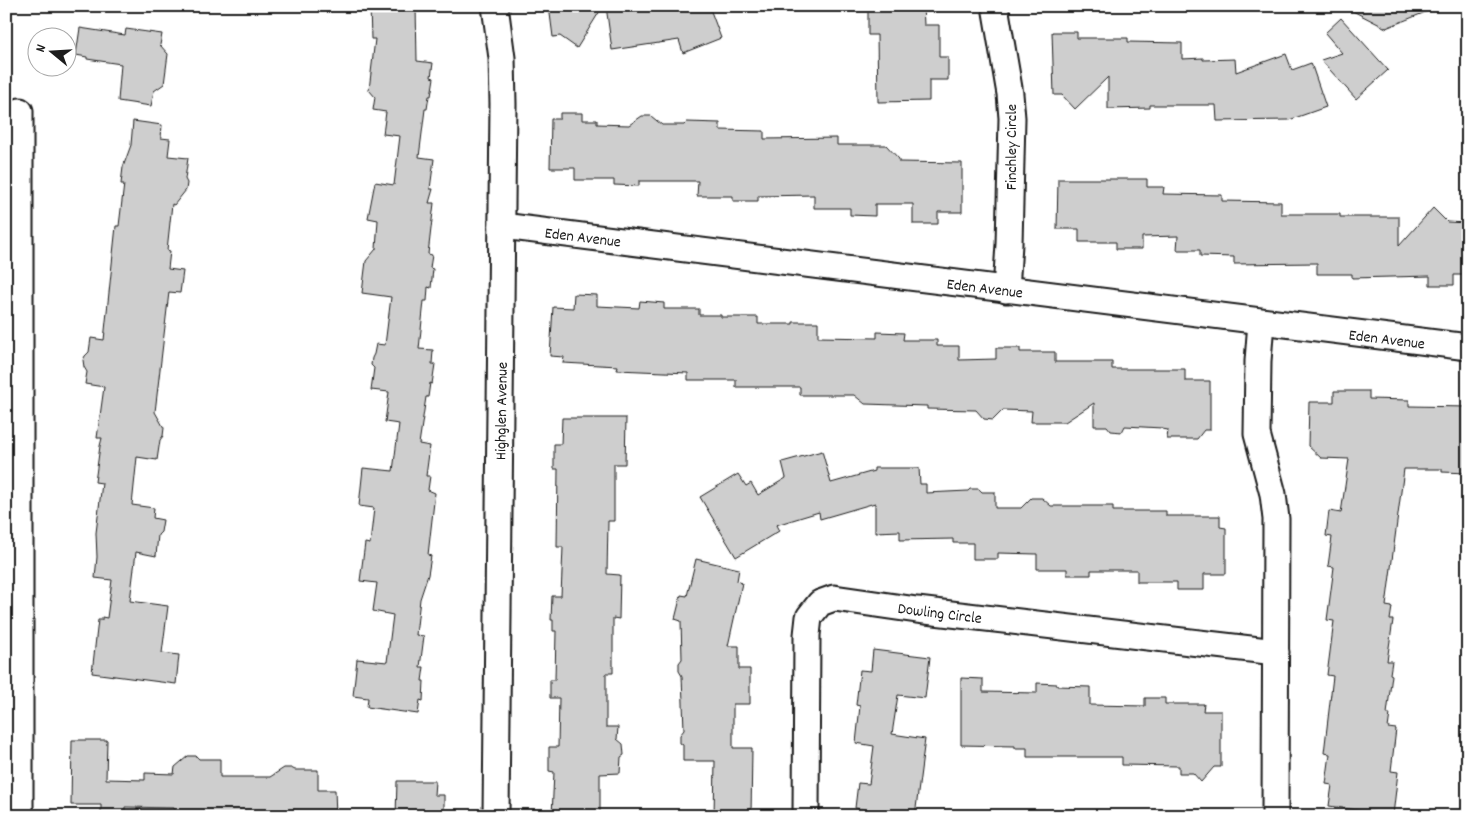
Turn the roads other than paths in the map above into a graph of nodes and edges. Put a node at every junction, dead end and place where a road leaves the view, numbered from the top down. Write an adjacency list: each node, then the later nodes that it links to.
1 (495, 6): 4 (street, Highglen Avenue)
2 (995, 6): 5 (street, Finchley Circle)
3 (20, 111): 9 (street)
4 (502, 226): 5 (street, Eden Avenue); 10 (street, Highglen Avenue)
5 (1006, 290): 6 (street, Eden Avenue)
6 (1261, 322): 7 (street, Eden Avenue); 8 (street)
7 (1468, 347)
8 (1276, 652): 11 (street, Dowling Circle); 12 (street)
9 (20, 816)
10 (496, 816)
11 (806, 816)
12 (1275, 816)

